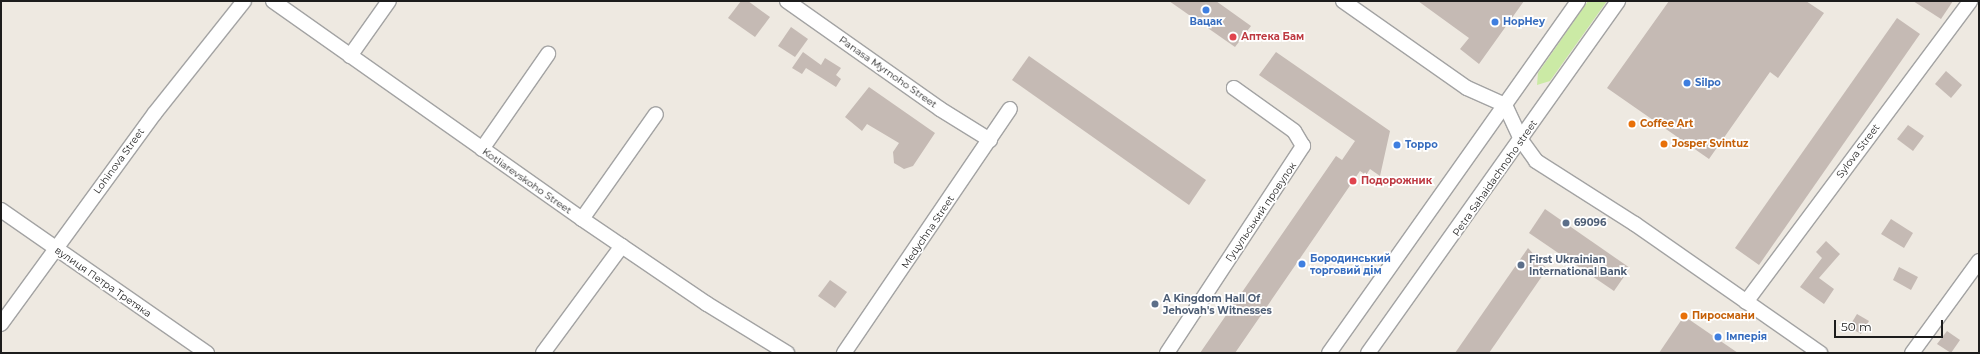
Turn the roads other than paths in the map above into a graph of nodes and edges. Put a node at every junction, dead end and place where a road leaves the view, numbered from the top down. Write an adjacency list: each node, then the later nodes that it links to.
1 (244, 1): 21 (street, Lohinova Street)
2 (273, 1): 10 (street, Kotliarevskoho Street)
3 (389, 1): 10 (street)
4 (787, 1): 15 (street, Panasa Myrnoho Street)
5 (1342, 1): 12 (street)
6 (1578, 1): 12 (street)
7 (1618, 1): 16 (street, Petra Sahaidachnoho street)
8 (1970, 1): 23 (street, Sylova Street)
9 (548, 54): 17 (street)
10 (350, 56): 17 (street, Kotliarevskoho Street)
11 (1234, 88): 29 (street, Гуцульський провулок)
12 (1505, 105): 16 (street); 30 (street)
13 (1010, 110): 15 (street, Medychna Street)
14 (656, 114): 19 (street)
15 (990, 140): 28 (street, Medychna Street)
16 (1521, 140): 23 (street); 31 (street, Petra Sahaidachnoho street)
17 (482, 149): 19 (street, Kotliarevskoho Street)
18 (1, 210): 21 (street, вулиця Петра Третяка)
19 (582, 219): 20 (street, Kotliarevskoho Street)
20 (622, 246): 26 (street); 27 (street, Kotliarevskoho Street)
21 (54, 249): 24 (street, Lohinova Street); 25 (street, вулиця Петра Третяка)
22 (1979, 261): 33 (street)
23 (1746, 302): 32 (street)
24 (1, 324)
25 (207, 353)
26 (543, 353)
27 (787, 353)
28 (844, 353)
29 (1167, 353)
30 (1329, 353)
31 (1368, 353)
32 (1820, 353)
33 (1912, 353)

